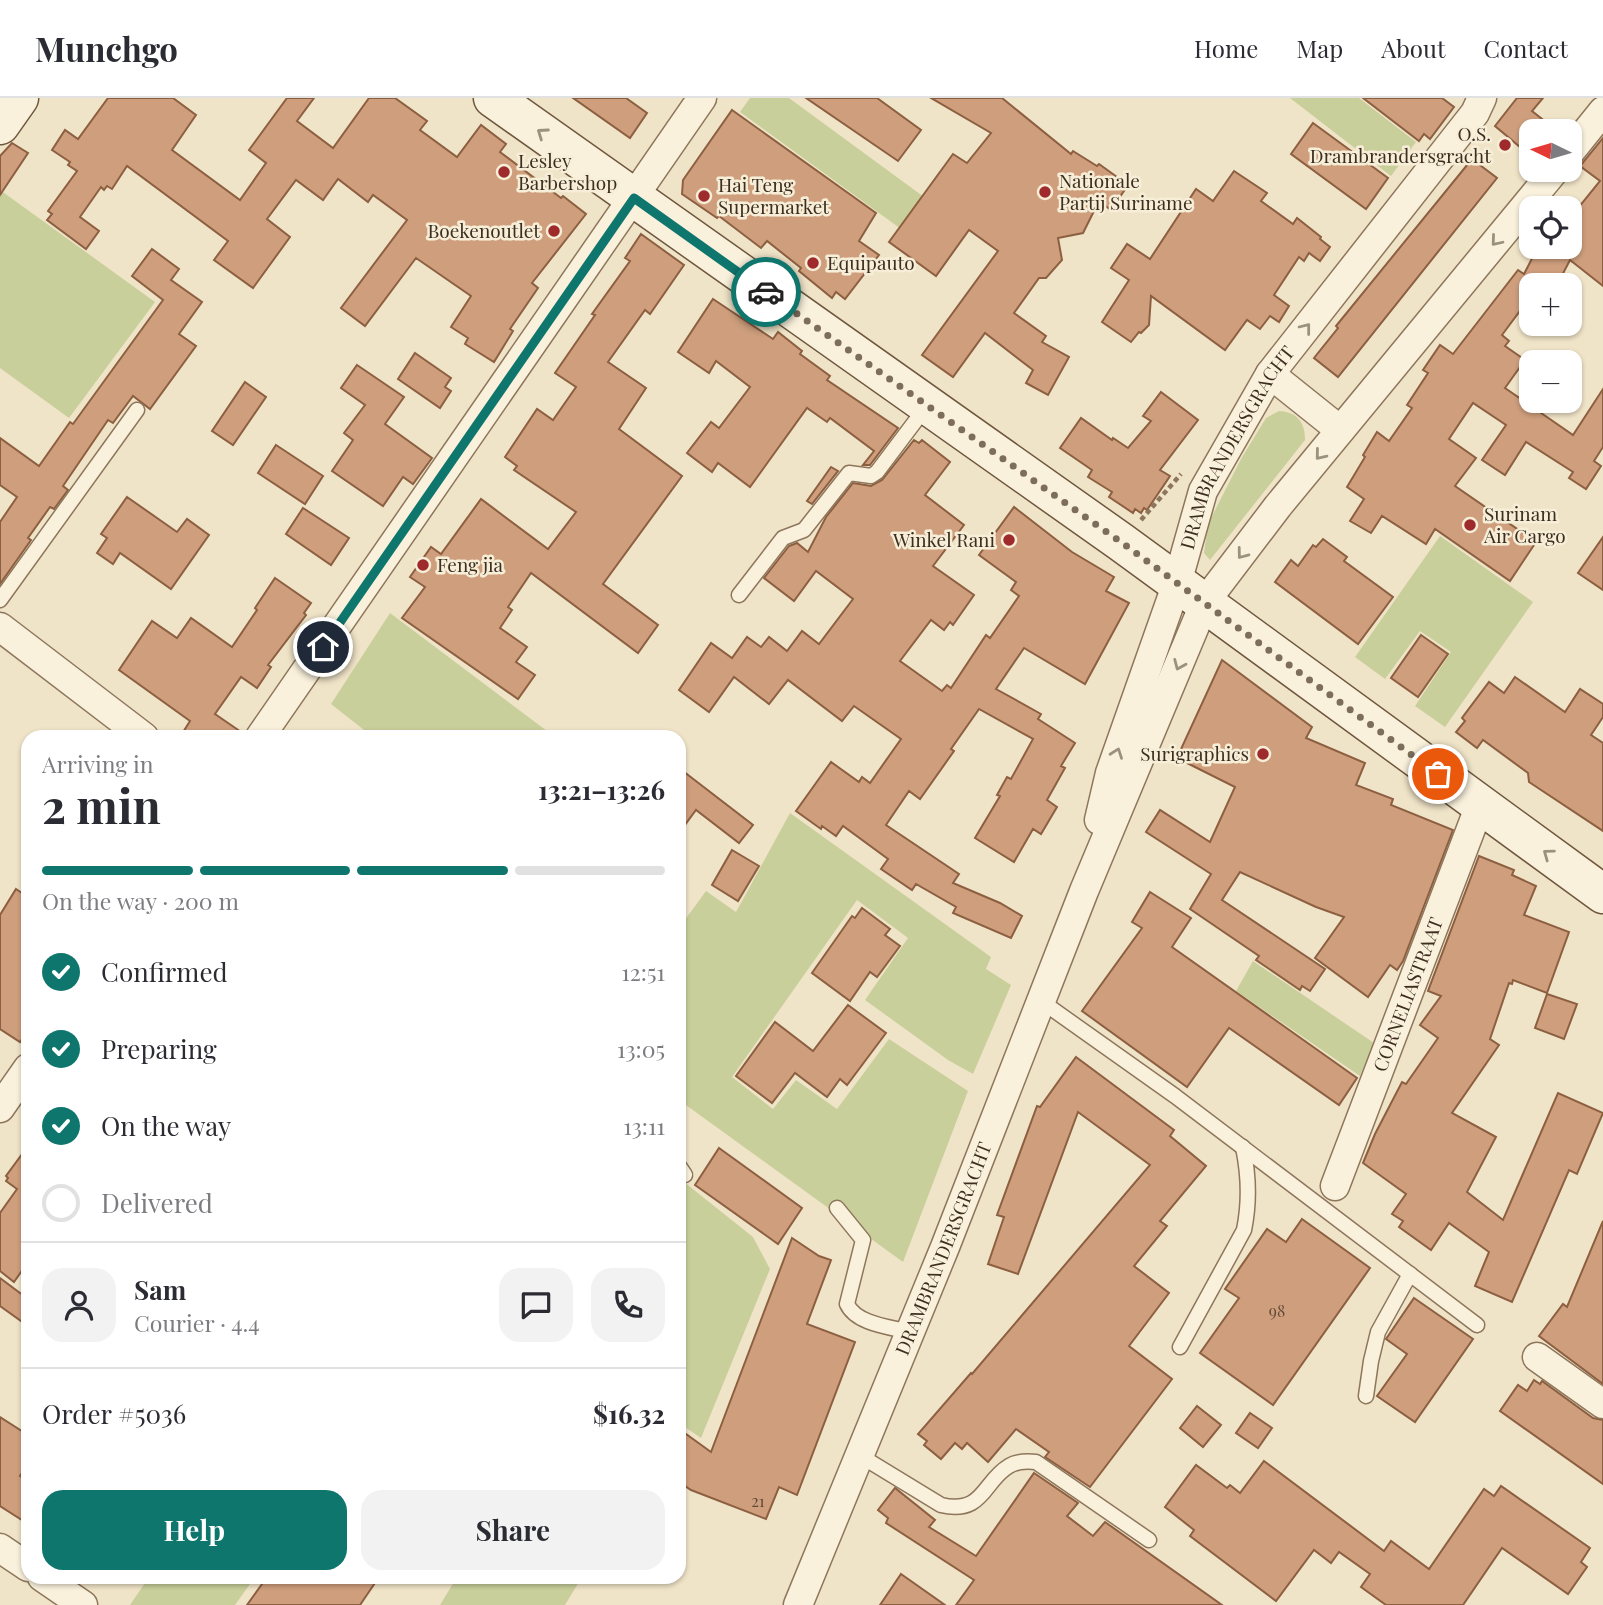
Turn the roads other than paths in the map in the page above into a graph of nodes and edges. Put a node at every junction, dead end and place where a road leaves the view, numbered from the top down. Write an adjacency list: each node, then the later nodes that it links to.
1 (19, 98): 6 (main road)
2 (493, 98): 9 (main road, one-way to 2)
3 (702, 98): 9 (street)
4 (1482, 98): 10 (street, DRAMBRANDERSGRACHT, one-way to 4)
5 (1603, 111): 7 (street)
6 (0, 125)
7 (1582, 137)
8 (1545, 182): 13 (street, DRAMBRANDERSGRACHT, one-way to 13)
9 (634, 198): 11 (main road); 19 (street)
10 (1270, 373): 13 (street); 14 (street, DRAMBRANDERSGRACHT)
11 (927, 406): 14 (main road); 15 (lane)
12 (137, 410): 16 (lane)
13 (1340, 430): 14 (street, DRAMBRANDERSGRACHT, one-way to 14)
14 (1191, 593): 20 (main road); 22 (street, DRAMBRANDERSGRACHT)
15 (739, 595)
16 (0, 600)
17 (0, 627): 18 (street)
18 (135, 730)
19 (265, 730)
20 (1480, 804): 21 (main road, one-way to 20); 26 (street, CORNELIASTRAAT)
21 (1603, 894)
22 (1041, 1001): 25 (lane); 30 (street, DRAMBRANDERSGRACHT)
23 (21, 1078): 24 (street)
24 (0, 1108)
25 (1243, 1147): 28 (lane); 31 (lane)
26 (1335, 1186)
27 (837, 1208): 30 (lane)
28 (1410, 1274): 29 (lane); 33 (lane)
29 (1477, 1325)
30 (910, 1332): 35 (street, DRAMBRANDERSGRACHT)
31 (1180, 1347)
32 (1537, 1357): 34 (street)
33 (1366, 1396)
34 (1603, 1404)
35 (859, 1455): 36 (lane); 41 (street, DRAMBRANDERSGRACHT)
36 (1149, 1540)
37 (0, 1548): 38 (street)
38 (21, 1562)
39 (52, 1584): 40 (street)
40 (83, 1605)
41 (798, 1605)

